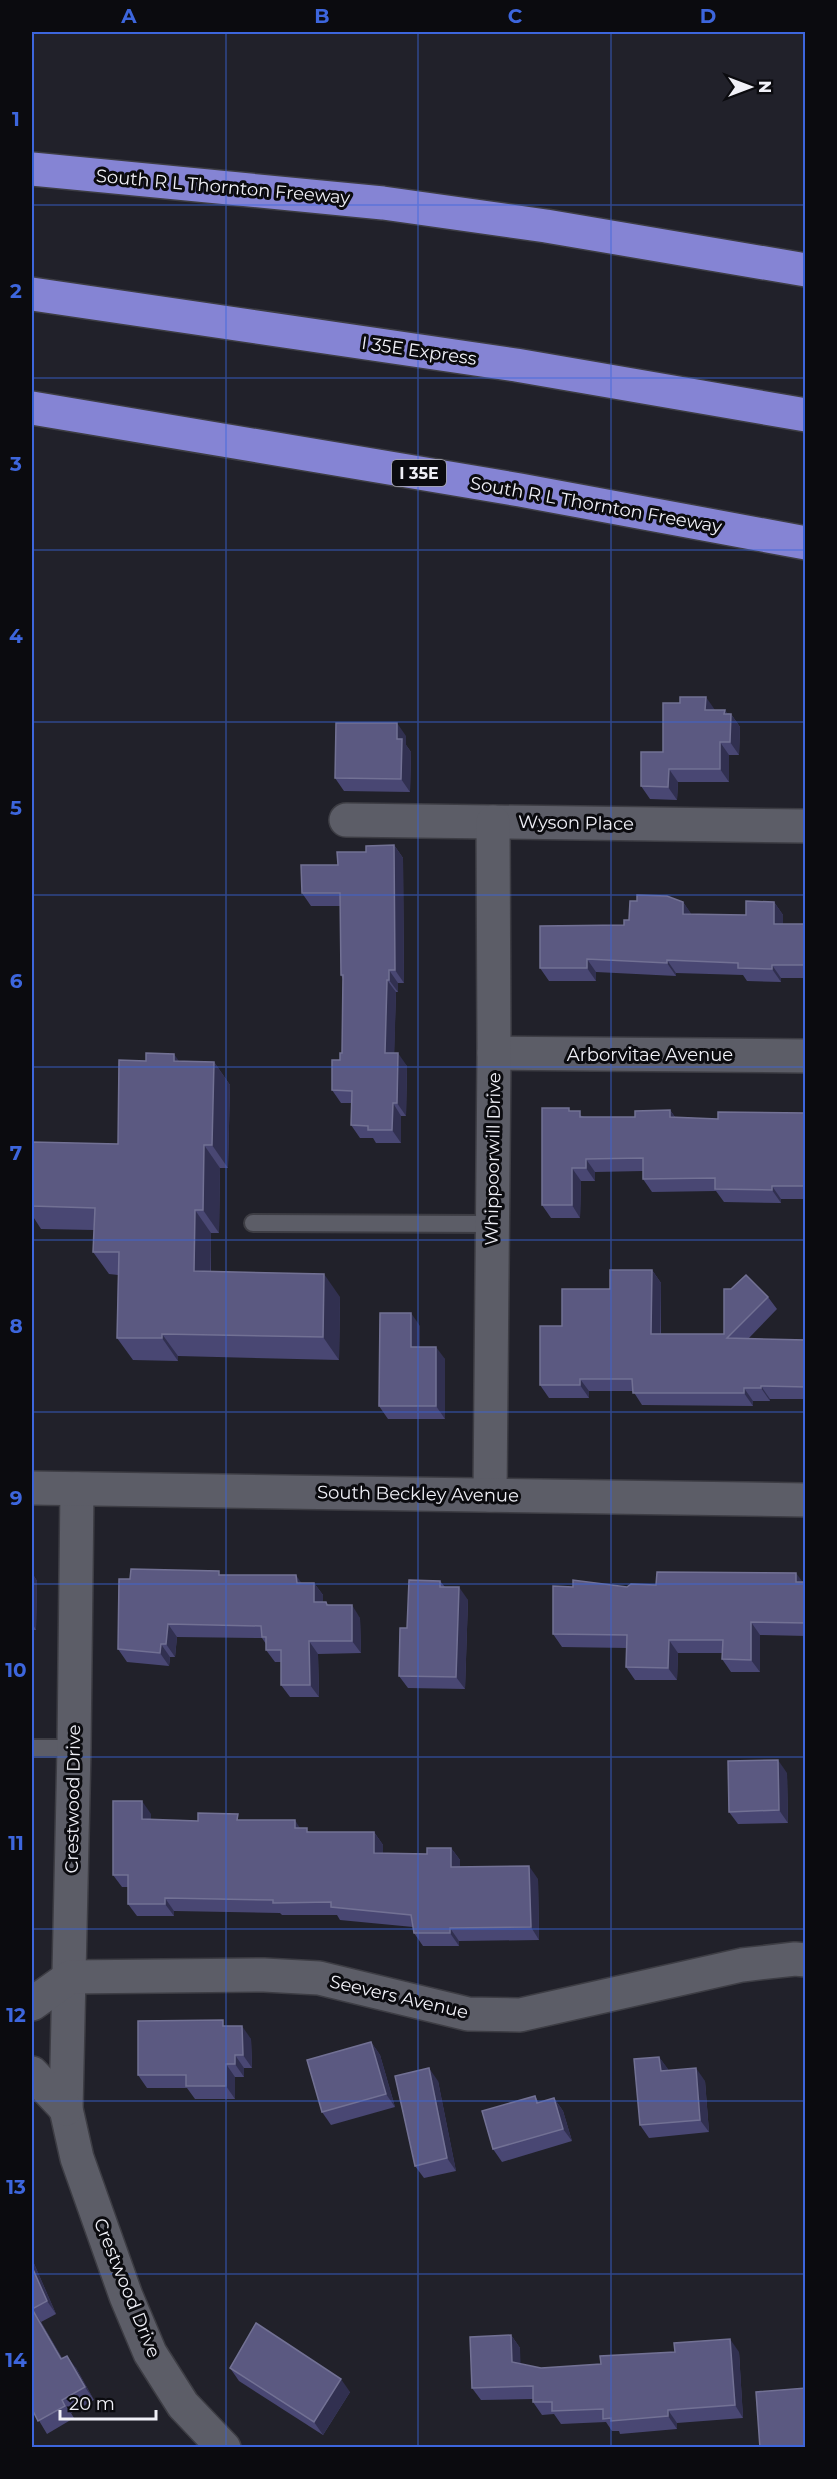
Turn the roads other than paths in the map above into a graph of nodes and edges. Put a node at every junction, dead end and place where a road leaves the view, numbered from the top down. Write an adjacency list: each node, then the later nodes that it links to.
1 (32, 169): 2 (highway, South R L Thornton Freeway)
2 (806, 270)
3 (32, 294): 5 (highway, I 35E Express)
4 (32, 408): 6 (highway, South R L Thornton Freeway / I 35E)
5 (806, 415)
6 (806, 543)
7 (346, 820): 8 (street, Wyson Place)
8 (493, 822): 9 (street, Wyson Place); 10 (street, Whippoorwill Drive)
9 (806, 826)
10 (494, 1053): 11 (street, Arborvitae Avenue); 13 (street, Whippoorwill Drive)
11 (806, 1056)
12 (253, 1223): 13 (lane)
13 (492, 1224): 16 (street, Whippoorwill Drive)
14 (32, 1488): 15 (street, South Beckley Avenue)
15 (77, 1489): 16 (street, South Beckley Avenue); 19 (street, Crestwood Drive)
16 (490, 1495): 17 (street, South Beckley Avenue)
17 (806, 1500)
18 (32, 1748): 19 (lane)
19 (74, 1748): 21 (street, Crestwood Drive)
20 (806, 1960): 21 (street, Seevers Avenue)
21 (70, 1977): 22 (street); 24 (street, Crestwood Drive)
22 (32, 2004)
23 (32, 2073): 24 (street)
24 (66, 2109): 25 (street, Crestwood Drive)
25 (224, 2448)

